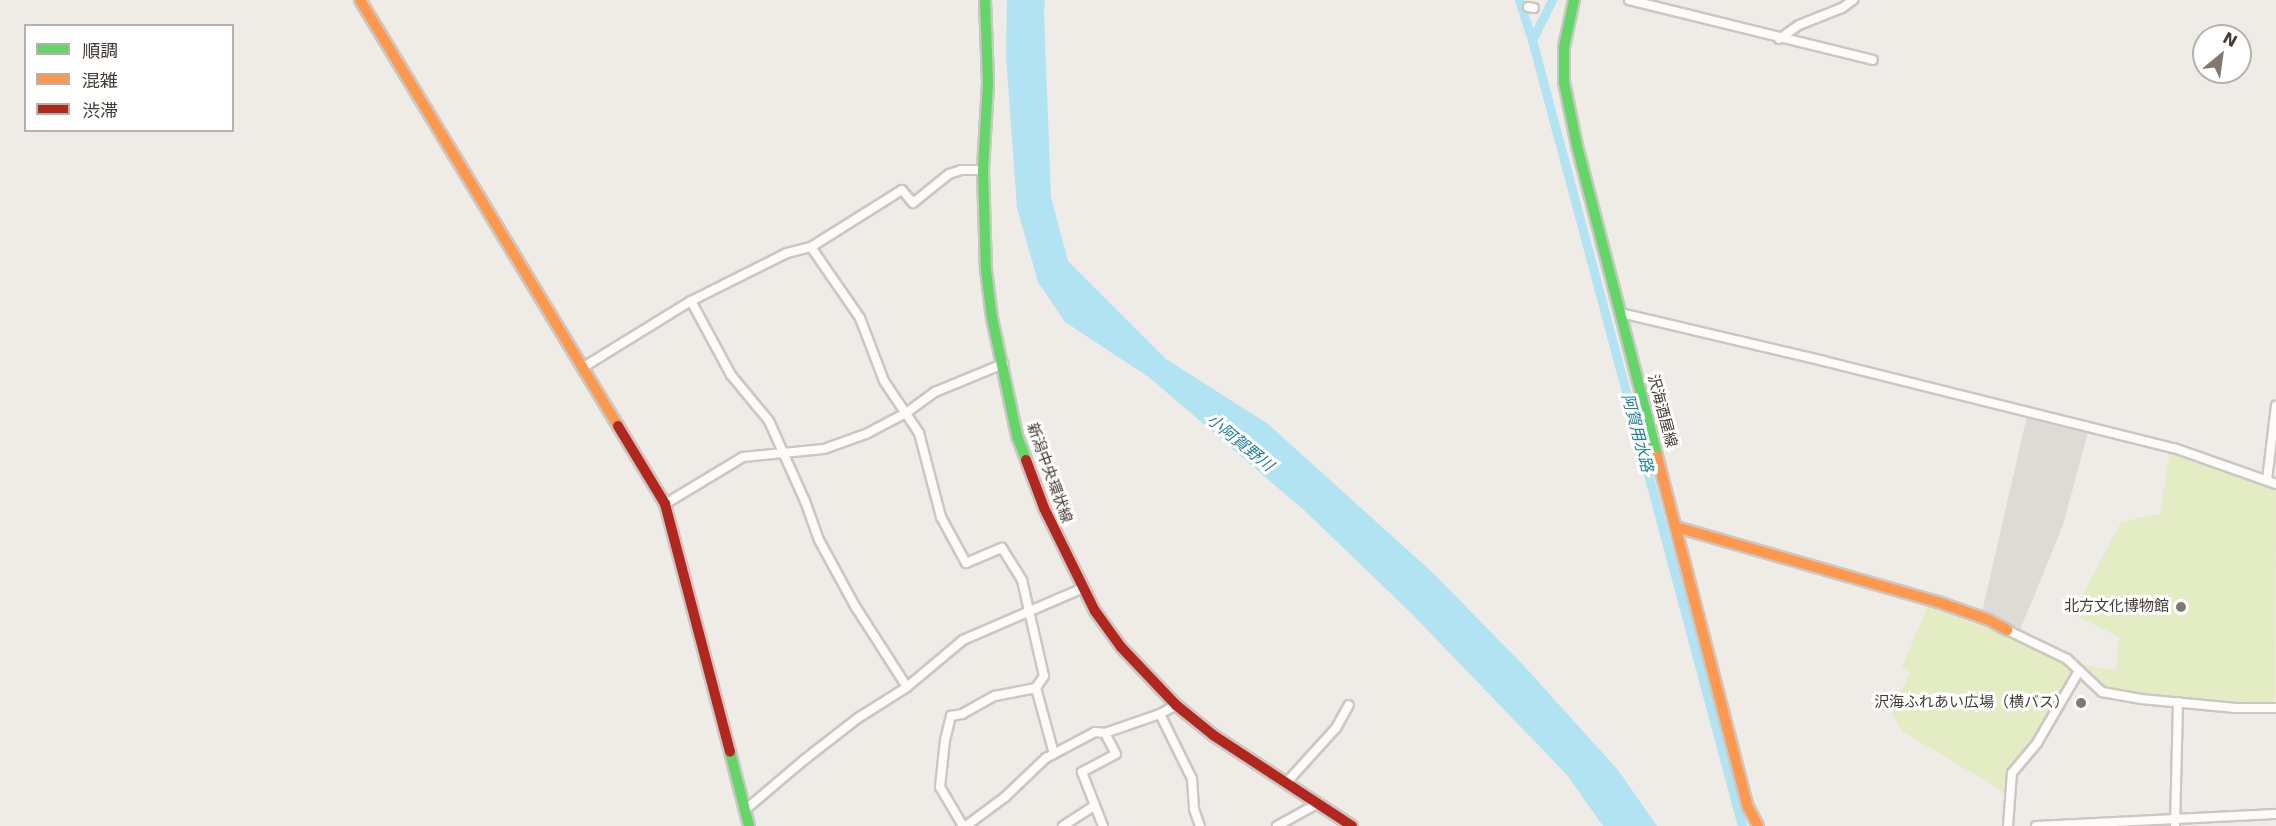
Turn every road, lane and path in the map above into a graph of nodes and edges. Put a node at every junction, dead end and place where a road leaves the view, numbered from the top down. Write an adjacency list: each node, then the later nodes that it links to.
1 (360, 0): 13 (main road)
2 (985, 0): 8 (main road, 新潟中央環状線)
3 (1574, 0): 11 (main road, 沢海酒屋線)
4 (1629, 0): 6 (street)
5 (1853, 0): 6 (street)
6 (1779, 39): 7 (street)
7 (1873, 60)
8 (983, 170): 9 (street); 12 (main road, 新潟中央環状線)
9 (811, 247): 10 (street); 15 (street)
10 (691, 302): 13 (street); 16 (street)
11 (1621, 313): 17 (street); 20 (main road, 沢海酒屋線)
12 (1003, 364): 15 (street); 21 (main road, 新潟中央環状線)
13 (582, 368): 19 (main road)
14 (2276, 406): 17 (street)
15 (906, 413): 16 (street); 22 (street)
16 (784, 453): 19 (street); 25 (street)
17 (2267, 480): 18 (street)
18 (2276, 484)
19 (664, 504): 37 (main road)
20 (1676, 527): 23 (main road); 47 (main road, 沢海酒屋線)
21 (1083, 588): 22 (street); 28 (main road, 新潟中央環状線)
22 (1027, 611): 25 (street); 26 (street)
23 (2007, 630): 24 (street)
24 (2079, 671): 27 (street); 48 (street)
25 (907, 687): 37 (street)
26 (1036, 688): 33 (street); 41 (street)
27 (2178, 702): 30 (street); 39 (street)
28 (1176, 705): 31 (street); 34 (main road, 新潟中央環状線)
29 (1349, 705): 34 (street)
30 (2276, 708)
31 (1160, 714): 32 (street); 44 (street)
32 (1104, 733): 33 (street); 36 (street)
33 (1054, 754): 41 (street)
34 (1287, 782): 35 (main road, 新潟中央環状線)
35 (1317, 804): 45 (street); 46 (main road, 新潟中央環状線)
36 (1095, 805): 42 (street); 43 (street)
37 (745, 810): 40 (main road)
38 (2276, 814): 39 (street)
39 (2174, 823): 49 (street)
40 (749, 826)
41 (967, 826)
42 (1063, 826)
43 (1103, 826)
44 (1200, 826)
45 (1277, 826)
46 (1352, 826)
47 (1758, 826)
48 (2008, 826)
49 (2036, 826)

